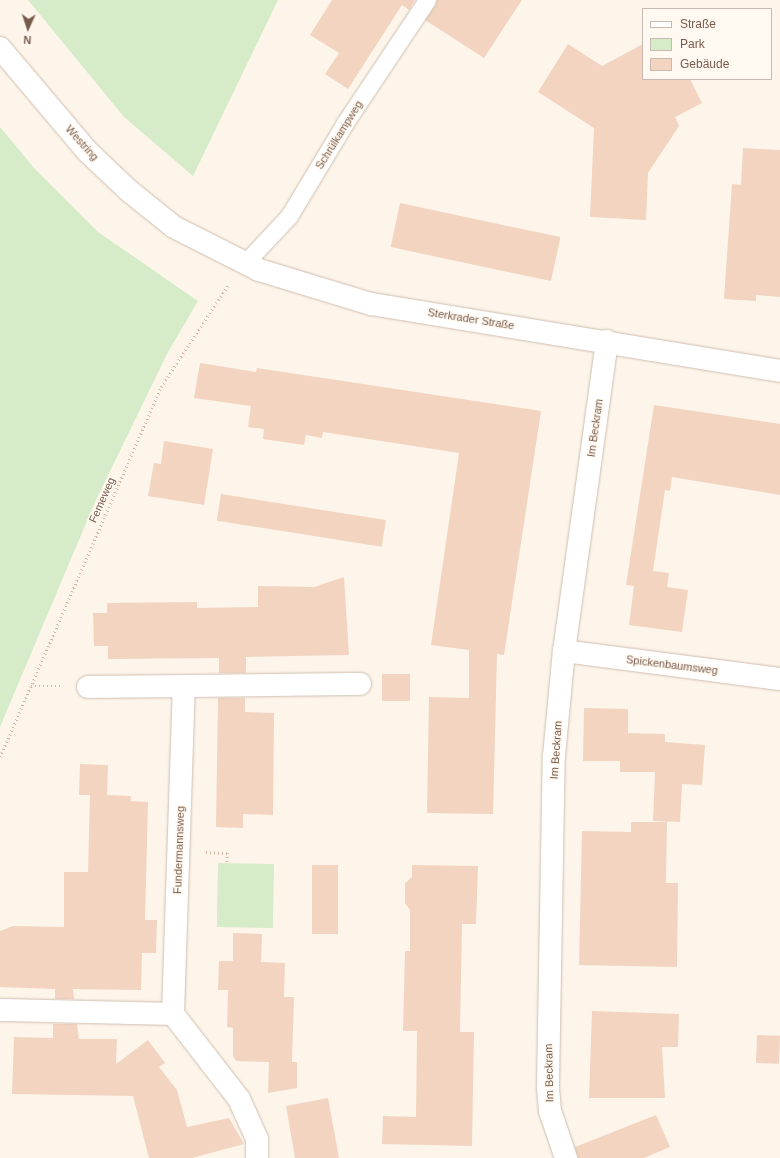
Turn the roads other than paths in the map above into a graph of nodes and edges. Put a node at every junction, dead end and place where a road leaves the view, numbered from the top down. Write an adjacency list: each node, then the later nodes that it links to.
1 (428, 0): 4 (lane, Schrülkampweg)
2 (0, 48): 3 (street, Westring)
3 (174, 226): 4 (street, Sterkrader Straße)
4 (244, 264): 5 (street, Sterkrader Straße)
5 (607, 341): 6 (street, Sterkrader Straße); 7 (street, Im Beckram)
6 (780, 371)
7 (564, 651): 8 (street, Spickenbaumsweg); 15 (street, Im Beckram)
8 (780, 679)
9 (360, 684): 10 (street)
10 (184, 686): 11 (street); 13 (street, Fundermannsweg)
11 (88, 687)
12 (0, 1010): 13 (street)
13 (174, 1014): 14 (street)
14 (257, 1158)
15 (566, 1158)

